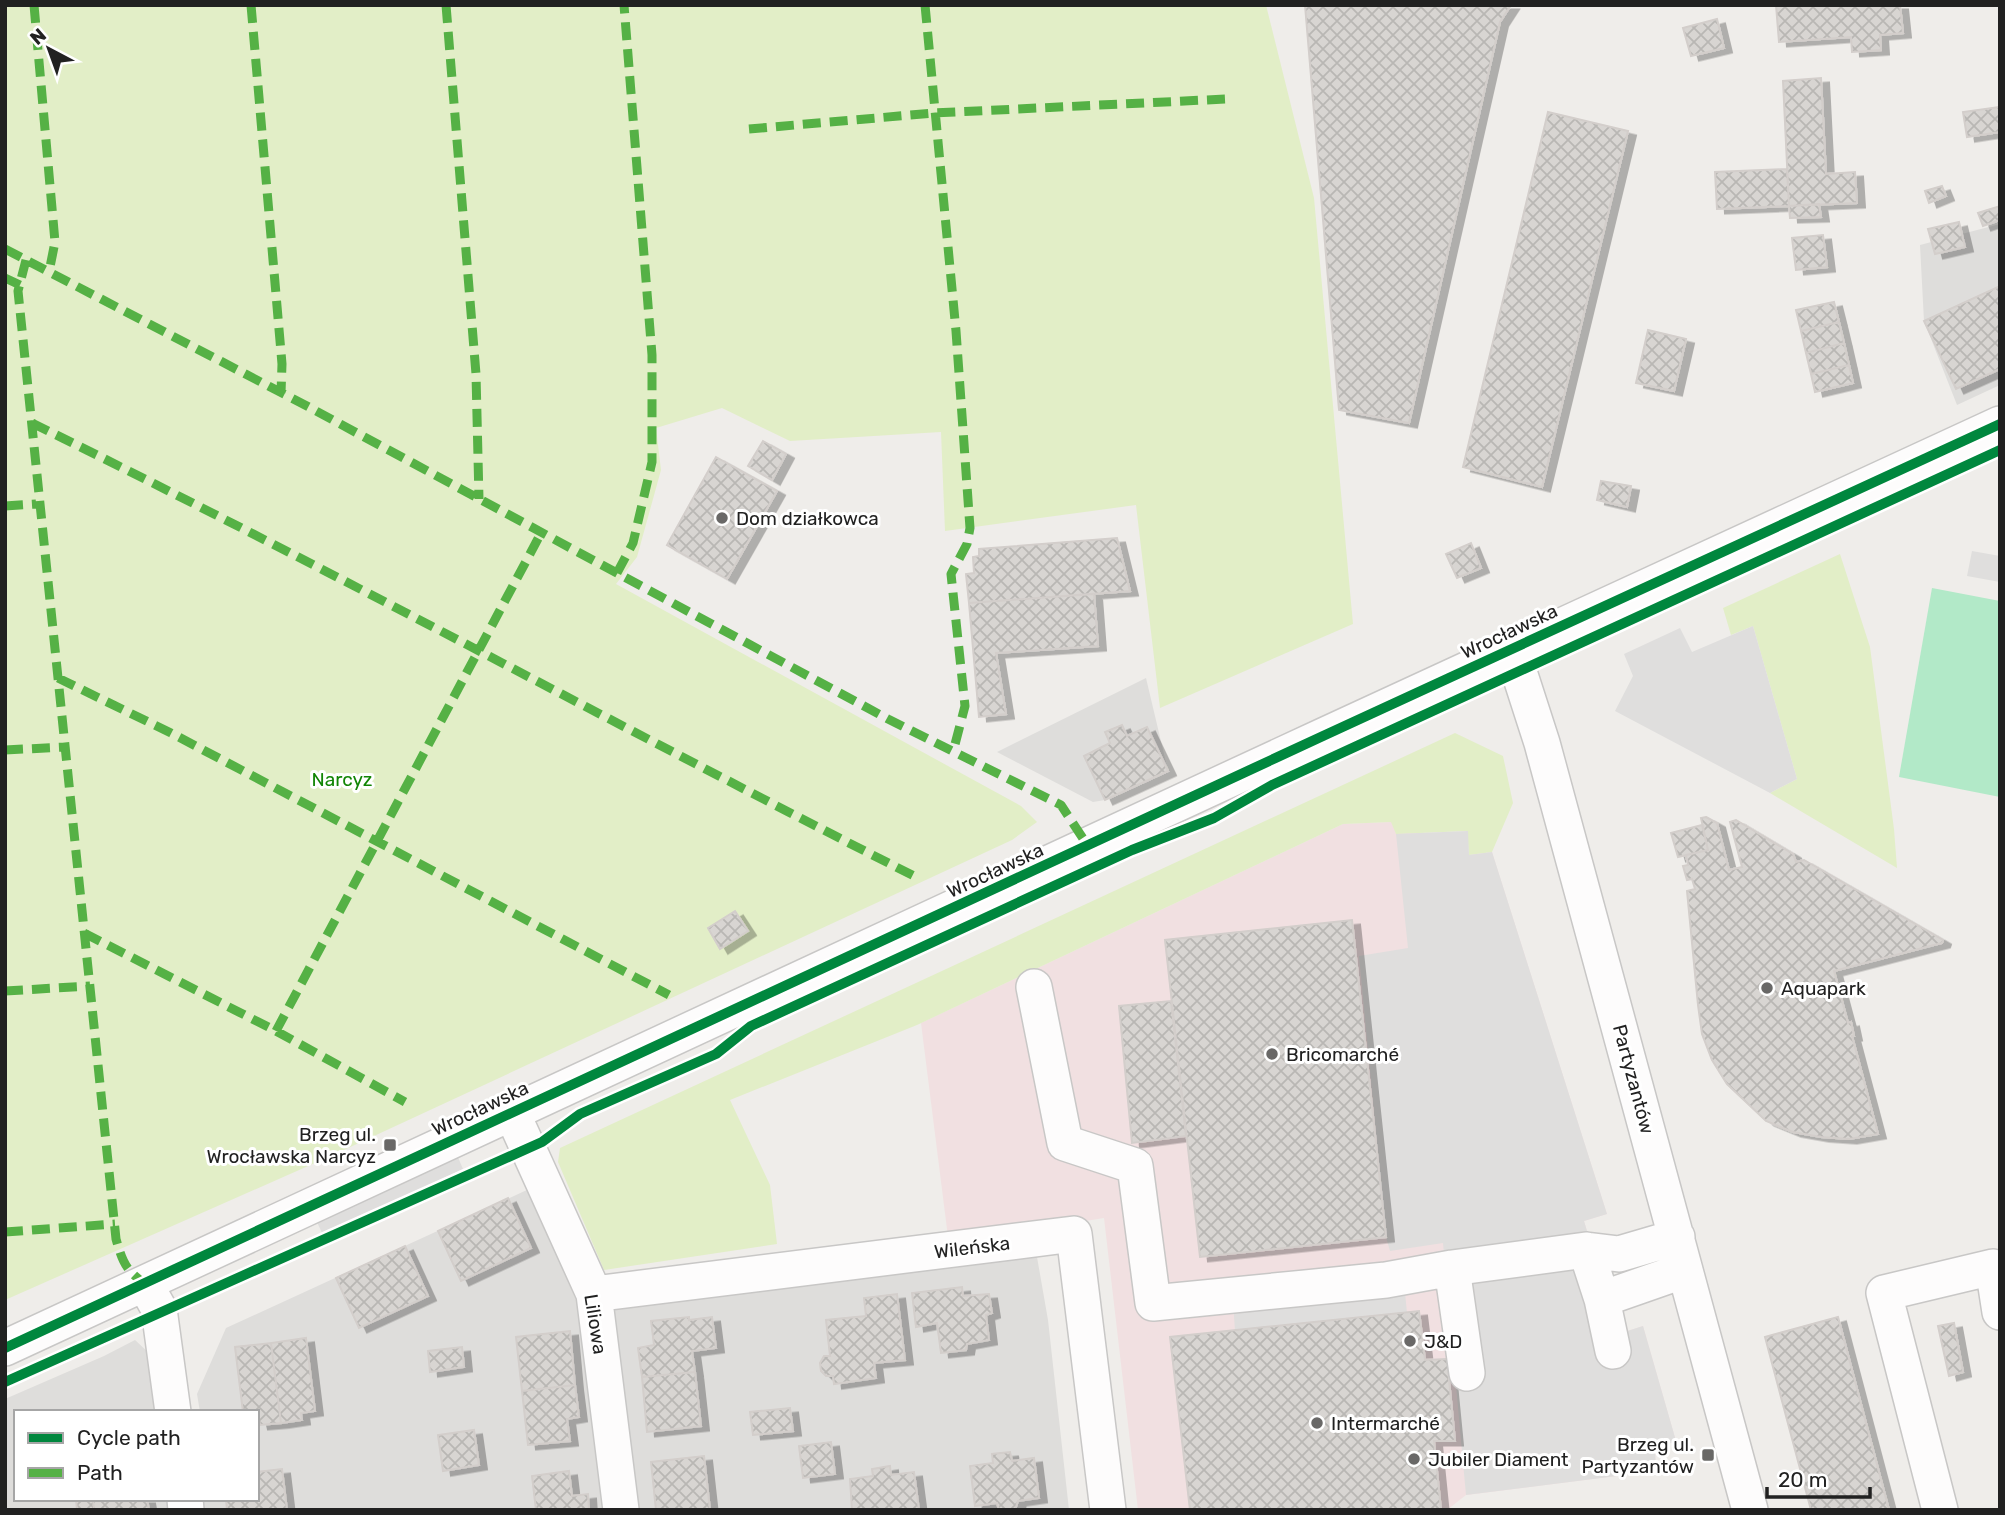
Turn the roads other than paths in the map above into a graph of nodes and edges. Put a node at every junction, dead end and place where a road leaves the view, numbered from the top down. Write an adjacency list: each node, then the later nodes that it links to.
1 (2000, 424): 2 (street, Wrocławska)
2 (1512, 650): 4 (street, Wrocławska); 6 (street, Partyzantów)
3 (1034, 986): 7 (street)
4 (512, 1113): 8 (street, Wrocławska); 9 (street, Liliowa)
5 (1586, 1250): 6 (street); 7 (street); 10 (street)
6 (1681, 1254): 10 (street); 18 (street, Partyzantów)
7 (1452, 1268): 14 (street)
8 (145, 1284): 12 (street, Wrocławska); 15 (street)
9 (594, 1294): 16 (street, Liliowa); 17 (street, Wileńska)
10 (1602, 1299): 13 (street)
11 (2000, 1312): 19 (street)
12 (5, 1348)
13 (1613, 1351)
14 (1467, 1373)
15 (173, 1410)
16 (621, 1510)
17 (1108, 1510)
18 (1750, 1510)
19 (1940, 1510)

